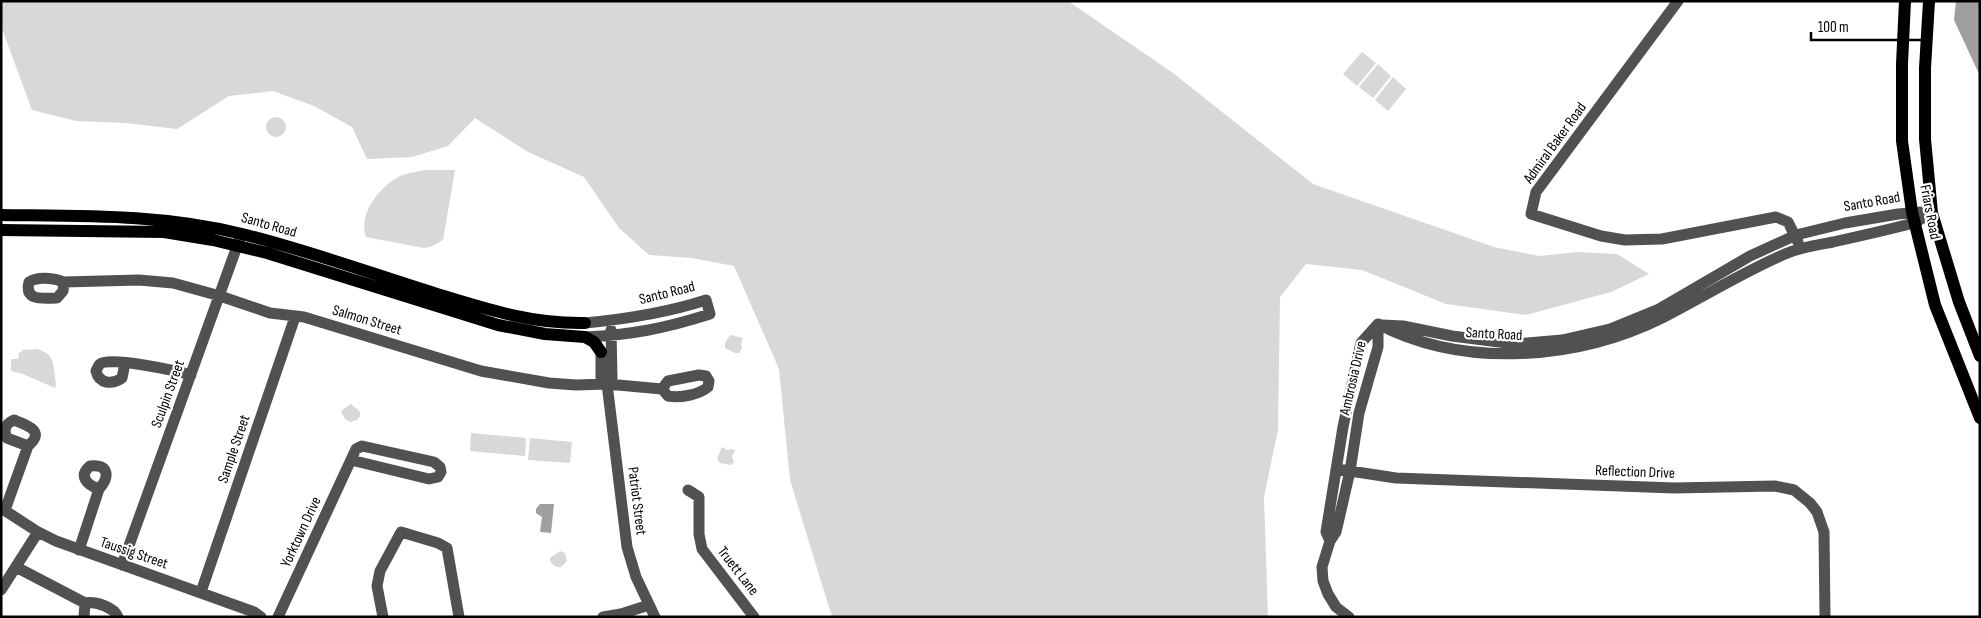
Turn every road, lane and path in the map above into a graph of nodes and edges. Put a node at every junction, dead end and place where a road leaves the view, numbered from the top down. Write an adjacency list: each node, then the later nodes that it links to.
1 (1678, 1): 9 (street, Admiral Baker Road)
2 (1906, 1): 6 (main road, Friars Road)
3 (1929, 1): 4 (main road, Friars Road)
4 (1932, 213): 6 (street, Santo Road); 21 (main road, Friars Road)
5 (1, 215): 8 (main road, Santo Road)
6 (1913, 217): 9 (street, Santo Road); 11 (street, Santo Road); 26 (main road, Friars Road)
7 (1, 230): 10 (main road, Santo Road)
8 (242, 234): 10 (street, Sculpin Street); 16 (main road, Santo Road)
9 (1796, 235): 11 (street, Admiral Baker Road); 17 (street, Santo Road)
10 (237, 246): 13 (street, Sculpin Street); 19 (main road, Santo Road)
11 (1800, 248): 17 (street, Santo Road)
12 (64, 282): 13 (street, Salmon Street)
13 (220, 296): 14 (street, Salmon Street); 23 (street, Sculpin Street)
14 (295, 317): 24 (street, Salmon Street); 40 (street, Sample Street)
15 (610, 321): 16 (street, Santo Road); 18 (street, Patriot Street); 18 (street, Santo Road)
16 (586, 323)
17 (1378, 324): 29 (street, Ambrosia Drive); 30 (street, Ambrosia Drive)
18 (611, 336): 19 (street, Santo Road); 24 (street, Patriot Street)
19 (586, 337): 20 (main road)
20 (601, 352): 24 (street, Patriot Street)
21 (1980, 356)
22 (125, 363): 23 (street)
23 (190, 375): 37 (street, Sculpin Street)
24 (607, 384): 25 (street, Salmon Street); 42 (street, Patriot Street)
25 (662, 388)
26 (1980, 418)
27 (28, 446): 33 (street)
28 (351, 460): 28 (street, Yorktown Drive); 46 (street, Yorktown Drive)
29 (1338, 469): 30 (street, Reflection Drive); 35 (street, Ambrosia Drive)
30 (1350, 471): 35 (street, Ambrosia Drive); 53 (street, Reflection Drive)
31 (99, 489): 36 (street)
32 (688, 490): 51 (street, Truett Lane)
33 (3, 509): 34 (street, Taussig Street)
34 (38, 532): 36 (street, Taussig Street); 38 (street)
35 (1330, 541): 52 (street, Ambrosia Drive)
36 (80, 550): 37 (street, Taussig Street)
37 (122, 565): 40 (street, Taussig Street)
38 (16, 568): 39 (street); 41 (street)
39 (1, 590)
40 (200, 592): 45 (street, Taussig Street)
41 (85, 603): 43 (street); 44 (street)
42 (649, 605): 49 (street); 50 (street, Patriot Street)
43 (84, 617)
44 (118, 617)
45 (261, 617)
46 (278, 617)
47 (383, 617): 48 (street)
48 (459, 617)
49 (603, 617)
50 (655, 617)
51 (754, 617)
52 (1349, 617)
53 (1825, 617)

